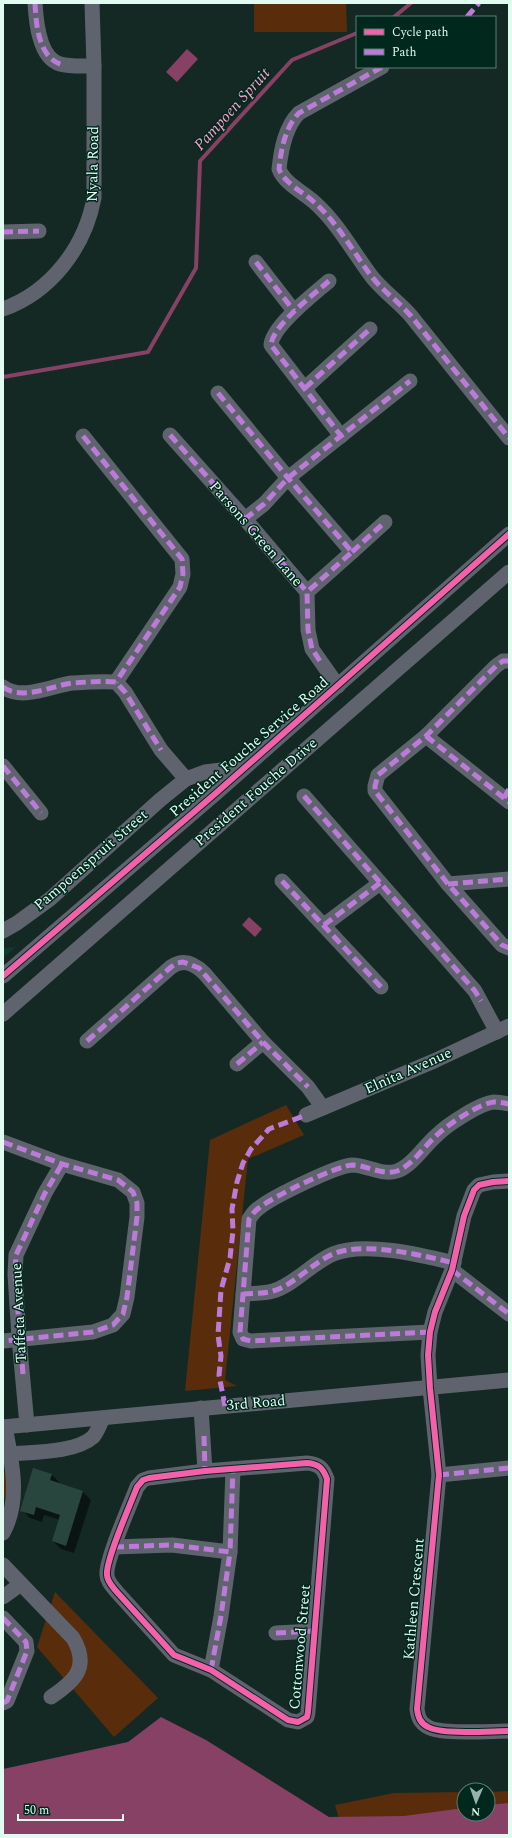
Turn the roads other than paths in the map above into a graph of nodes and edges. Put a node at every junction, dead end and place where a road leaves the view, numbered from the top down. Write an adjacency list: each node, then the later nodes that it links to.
1 (35, 3): 3 (street)
2 (92, 3): 3 (street, Nyala Road)
3 (94, 66): 9 (street, Nyala Road)
4 (380, 68): 18 (street)
5 (38, 231): 6 (street)
6 (3, 232)
7 (256, 262): 10 (street)
8 (329, 281): 10 (street)
9 (3, 309)
10 (294, 311): 13 (street)
11 (370, 329): 13 (street)
12 (410, 381): 17 (street)
13 (305, 388): 17 (street)
14 (218, 393): 19 (street)
15 (83, 436): 27 (street)
16 (170, 436): 20 (street, Parsons Green Lane)
17 (341, 436): 19 (street)
18 (509, 438)
19 (288, 478): 20 (street); 23 (street)
20 (245, 519): 25 (street, Parsons Green Lane)
21 (385, 522): 23 (street)
22 (509, 534): 28 (street, President Fouche Service Road)
23 (352, 552): 25 (street)
24 (509, 572): 46 (street, President Fouche Drive)
25 (307, 592): 28 (street, Parsons Green Lane)
26 (509, 661): 30 (street)
27 (116, 682): 29 (street); 33 (street)
28 (338, 686): 32 (street, President Fouche Service Road)
29 (3, 687)
30 (426, 736): 35 (street); 40 (street)
31 (3, 766): 36 (street)
32 (245, 767): 33 (street, Pampoenspruit Street); 44 (street, President Fouche Service Road)
33 (186, 779): 42 (street, Pampoenspruit Street)
34 (304, 796): 39 (street)
35 (507, 796)
36 (41, 813)
37 (509, 879): 40 (street)
38 (282, 881): 41 (street)
39 (380, 882): 41 (street); 47 (street)
40 (448, 884): 43 (street)
41 (324, 925): 45 (street)
42 (3, 931)
43 (509, 948)
44 (3, 976)
45 (381, 987)
46 (3, 1014)
47 (503, 1029): 52 (street, Elnita Avenue)
48 (87, 1041): 49 (street)
49 (263, 1042): 50 (street); 52 (street)
50 (237, 1064)
51 (509, 1104): 58 (street)
52 (323, 1108): 53 (street, Elnita Avenue)
53 (306, 1115)
54 (3, 1142): 55 (street)
55 (62, 1164): 61 (street, Taffeta Avenue); 61 (street)
56 (509, 1181): 57 (street, Kathleen Crescent)
57 (453, 1267): 58 (street); 59 (street); 60 (street, Kathleen Crescent)
58 (242, 1294): 60 (street)
59 (509, 1314)
60 (430, 1332): 64 (street, Kathleen Crescent)
61 (19, 1338): 62 (street); 67 (street, Taffeta Avenue)
62 (3, 1341)
63 (509, 1380): 64 (street, 3rd Road)
64 (430, 1388): 65 (street, 3rd Road); 73 (street, Kathleen Crescent)
65 (201, 1408): 66 (street, 3rd Road); 72 (street)
66 (102, 1418): 67 (street, 3rd Road); 69 (street)
67 (27, 1425): 68 (street, 3rd Road)
68 (4, 1427): 69 (street)
69 (11, 1454): 74 (street)
70 (509, 1468): 73 (street)
71 (233, 1469): 72 (street, Cottonwood Street); 76 (street); 81 (street, Cottonwood Street)
72 (205, 1471): 75 (street, Cottonwood Street)
73 (439, 1475): 86 (street, Kathleen Crescent)
74 (3, 1533)
75 (114, 1547): 76 (street); 83 (street, Cottonwood Street)
76 (230, 1552): 83 (street)
77 (3, 1565): 78 (street)
78 (21, 1584): 79 (street); 84 (street)
79 (3, 1597)
80 (3, 1618): 85 (street)
81 (314, 1631): 82 (street, Cottonwood Street); 83 (street, Cottonwood Street)
82 (276, 1632)
83 (211, 1670)
84 (51, 1697)
85 (3, 1703)
86 (509, 1731)

